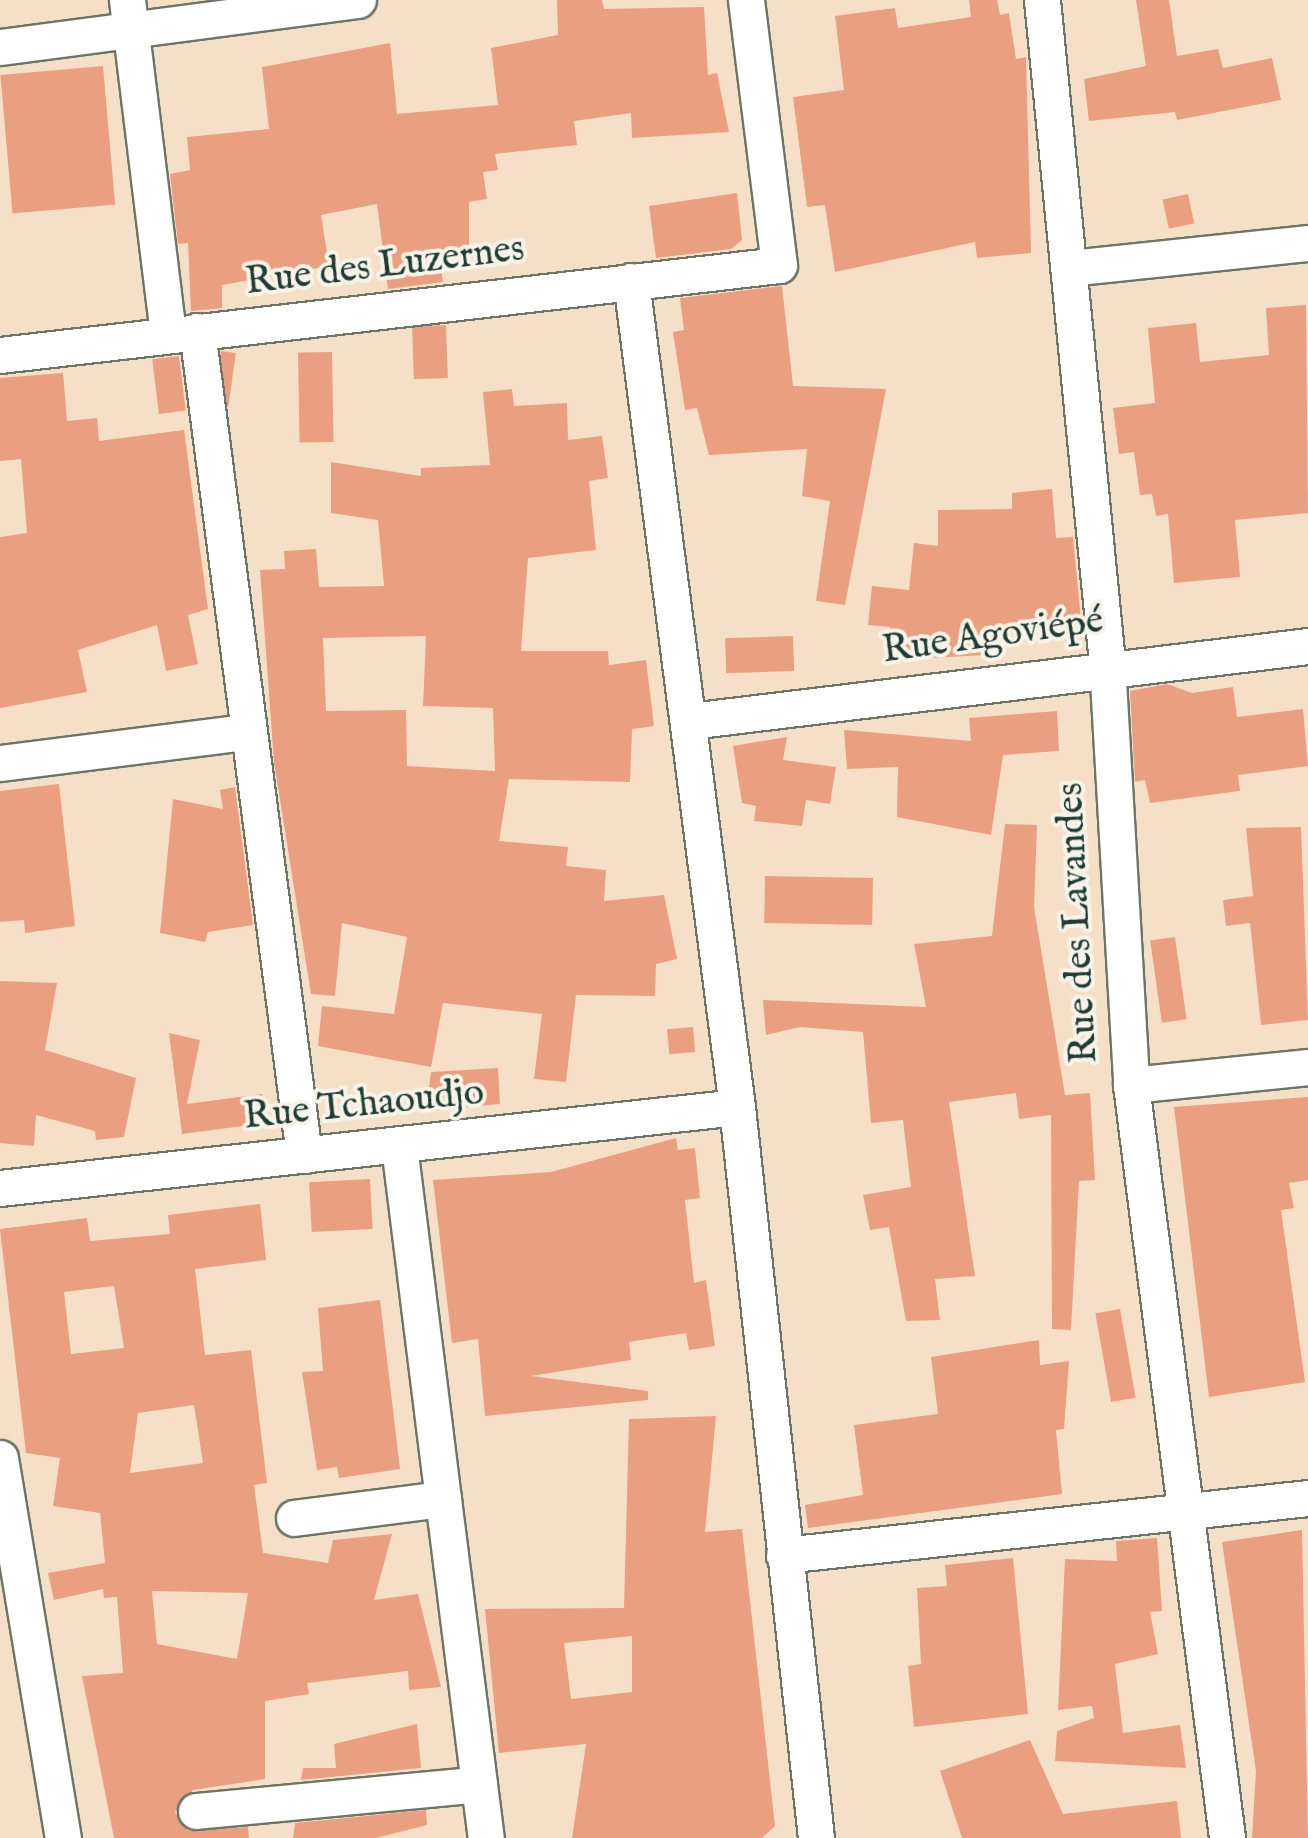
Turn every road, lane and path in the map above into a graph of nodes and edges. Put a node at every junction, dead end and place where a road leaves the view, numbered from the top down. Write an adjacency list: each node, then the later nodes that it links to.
1 (358, 0): 4 (street)
2 (746, 0): 8 (street, Rue des Luzernes)
3 (1042, 0): 7 (street, Rue des Lavandes)
4 (129, 15): 5 (street); 9 (street)
5 (0, 47)
6 (1308, 243): 7 (street)
7 (1069, 268): 12 (street, Rue des Lavandes)
8 (631, 282): 9 (street, Rue des Luzernes); 13 (street)
9 (182, 333): 10 (street, Rue des Luzernes); 14 (street)
10 (0, 355)
11 (1308, 646): 12 (street, Rue Agoviépé)
12 (1108, 663): 13 (street, Rue Agoviépé); 17 (street, Rue des Lavandes)
13 (690, 721): 18 (street)
14 (244, 732): 15 (street); 20 (street)
15 (0, 763)
16 (1308, 1068): 17 (street)
17 (1131, 1085): 25 (street, Rue des Lavandes)
18 (736, 1107): 19 (street, Rue Tchaoudjo); 27 (street)
19 (399, 1145): 20 (street, Rue Tchaoudjo); 24 (street)
20 (304, 1154): 21 (street, Rue Tchaoudjo)
21 (0, 1188)
22 (0, 1458): 30 (street)
23 (1308, 1498): 25 (street)
24 (443, 1499): 26 (street); 28 (street)
25 (1182, 1511): 27 (street); 33 (street, Rue des Lavandes)
26 (294, 1518)
27 (784, 1556): 32 (street)
28 (479, 1784): 29 (street); 31 (street)
29 (196, 1811)
30 (63, 1838)
31 (486, 1838)
32 (816, 1838)
33 (1227, 1838)

